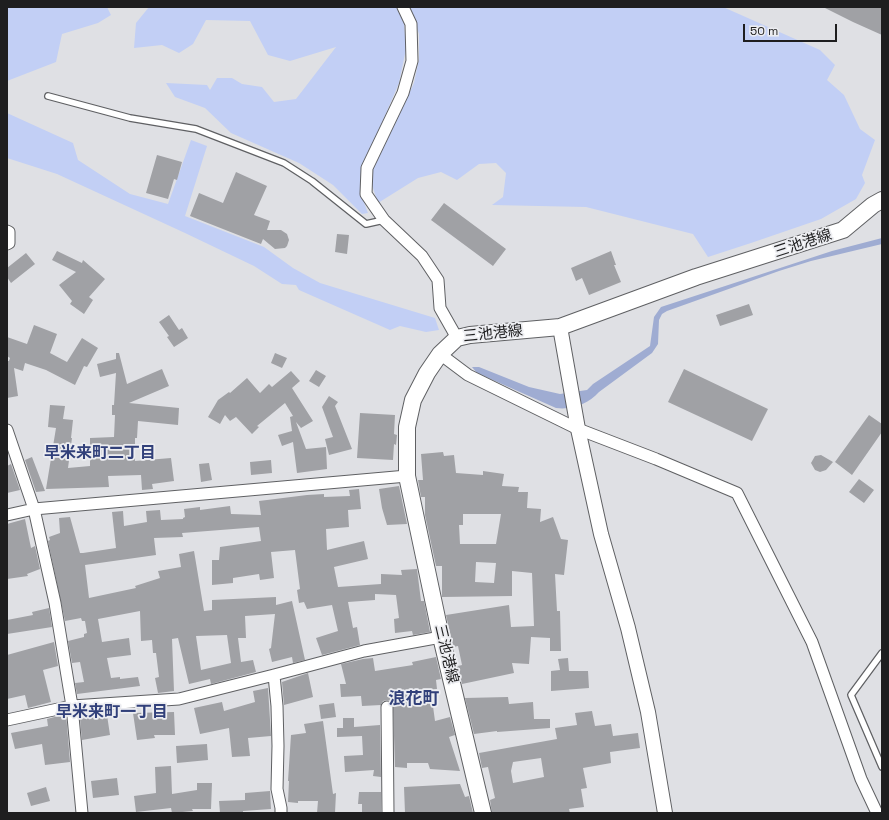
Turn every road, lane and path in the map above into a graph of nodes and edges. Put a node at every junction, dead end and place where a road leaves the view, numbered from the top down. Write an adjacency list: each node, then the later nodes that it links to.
1 (403, 7): 4 (street)
2 (48, 96): 4 (lane)
3 (879, 200): 7 (main road, 三池港線)
4 (384, 220): 8 (street)
5 (7, 231): 6 (street)
6 (7, 244)
7 (560, 327): 8 (main road, 三池港線); 10 (street)
8 (457, 338): 9 (main road, 三池港線)
9 (440, 354): 10 (street); 12 (main road, 三池港線)
10 (578, 429): 26 (street); 27 (street)
11 (7, 430): 13 (street)
12 (407, 476): 13 (street); 15 (main road, 三池港線)
13 (34, 509): 14 (street); 18 (street)
14 (7, 515)
15 (442, 637): 17 (street); 25 (main road, 三池港線)
16 (882, 653): 21 (lane)
17 (274, 675): 18 (street); 23 (street)
18 (72, 706): 20 (street); 22 (street)
19 (387, 706): 24 (street)
20 (7, 720)
21 (882, 767)
22 (82, 813)
23 (281, 813)
24 (388, 813)
25 (483, 813)
26 (665, 813)
27 (877, 813)

